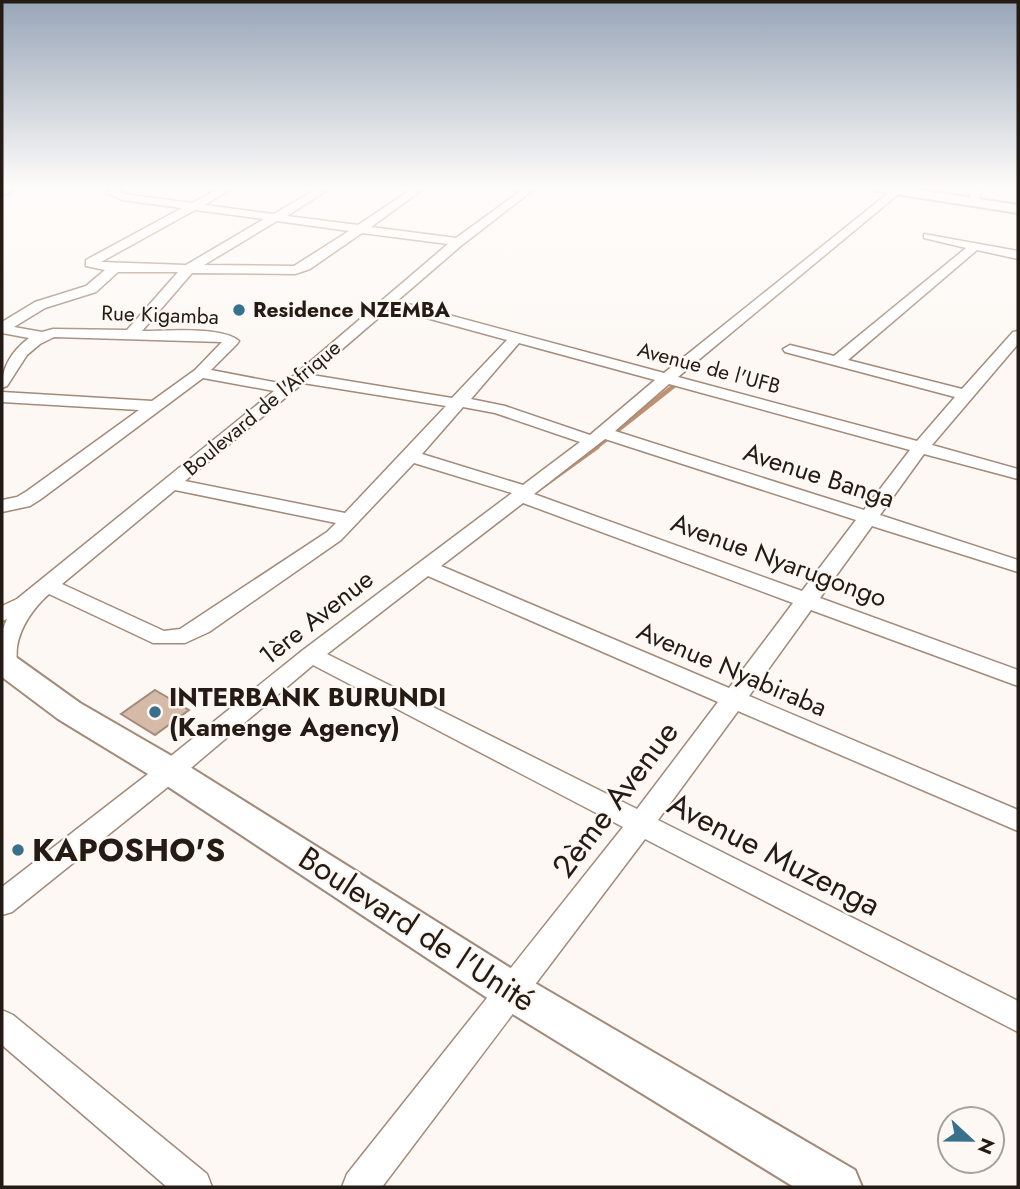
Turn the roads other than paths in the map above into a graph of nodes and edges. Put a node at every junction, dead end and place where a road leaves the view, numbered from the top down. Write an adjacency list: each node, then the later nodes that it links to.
1 (127, 242): 9 (street)
2 (233, 242): 10 (street)
3 (340, 242): 10 (street)
4 (458, 242): 11 (street, Boulevard de l'Afrique)
5 (835, 242): 21 (street, 1ère Avenue)
6 (958, 242): 7 (street)
7 (975, 246): 8 (street); 18 (street)
8 (1018, 255)
9 (115, 268): 10 (street); 14 (street, Rue Kigamba)
10 (187, 270): 12 (street)
11 (388, 303): 15 (street, Avenue de l'UFB); 23 (street, Boulevard de l'Afrique)
12 (132, 334): 14 (street, Rue Kigamba); 20 (street, Rue Kigamba)
13 (1018, 335): 17 (street, 2ème Avenue)
14 (42, 336): 22 (street)
15 (516, 338): 21 (street, Avenue de l'UFB); 26 (street)
16 (790, 349): 18 (street)
17 (996, 359): 19 (street); 24 (street, 2ème Avenue)
18 (837, 361): 24 (street)
19 (1018, 364)
20 (200, 373): 23 (street, Avenue Banga); 27 (street)
21 (667, 378): 28 (street, 1ère Avenue); 29 (street, Avenue de l'UFB)
22 (2, 383)
23 (293, 384): 26 (street, Avenue Banga); 32 (street, Boulevard de l'Afrique)
24 (965, 395): 29 (street, 2ème Avenue)
25 (2, 397): 27 (street)
26 (457, 402): 28 (street, Avenue Banga); 30 (street)
27 (155, 406): 34 (street)
28 (598, 437): 33 (street, 1ère Avenue); 35 (street, Avenue Banga)
29 (920, 448): 31 (street, Avenue de l'UFB); 35 (street, 2ème Avenue)
30 (411, 456): 33 (street, Avenue Nyarugongo); 36 (street)
31 (1018, 474)
32 (172, 484): 36 (street); 39 (street, Boulevard de l'Afrique)
33 (524, 494): 38 (street, 1ère Avenue); 40 (street, Avenue Nyarugongo)
34 (2, 506)
35 (870, 519): 37 (street, Avenue Banga); 40 (street, 2ème Avenue)
36 (350, 520): 39 (street)
37 (1018, 566)
38 (425, 567): 43 (street, 1ère Avenue); 46 (street, Avenue Nyabiraba)
39 (48, 586): 41 (street, Boulevard de l'Afrique)
40 (807, 600): 45 (street, Avenue Nyarugongo); 46 (street, 2ème Avenue)
41 (25, 604): 42 (street, Boulevard de l'Afrique); 44 (street, Boulevard de l'Afrique)
42 (2, 614)
43 (312, 655): 47 (street, 1ère Avenue); 49 (street, Avenue Muzenga)
44 (3, 663): 47 (street, Boulevard de l'Unité)
45 (1018, 678)
46 (731, 699): 48 (street, Avenue Nyabiraba); 49 (street, 2ème Avenue)
47 (170, 771): 50 (street, 1ère Avenue); 51 (street, Boulevard de l'Unité)
48 (1018, 821)
49 (640, 825): 51 (street, 2ème Avenue); 52 (street, Avenue Muzenga)
50 (2, 903)
51 (513, 992): 55 (street, 2ème Avenue); 56 (street, Boulevard de l'Unité)
52 (1018, 1017)
53 (2, 1025): 54 (street)
54 (194, 1187)
55 (360, 1187)
56 (838, 1187)

